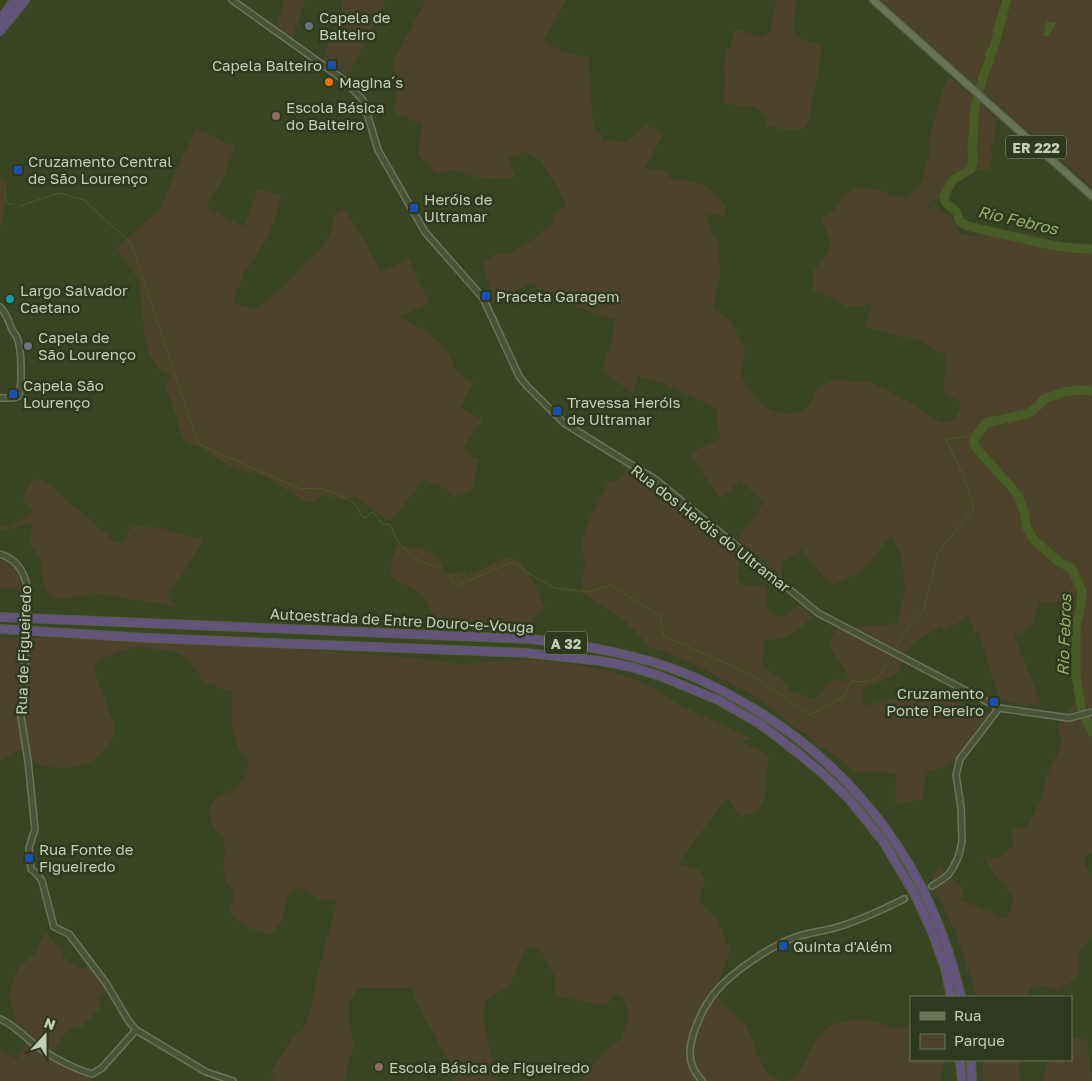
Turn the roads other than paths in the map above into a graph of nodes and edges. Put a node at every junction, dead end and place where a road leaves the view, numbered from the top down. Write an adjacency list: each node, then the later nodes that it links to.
1 (15, 0): 5 (highway)
2 (25, 0): 6 (highway)
3 (232, 0): 13 (street, Rua dos Heróis do Ultramar)
4 (873, 0): 7 (main road, ER 222)
5 (0, 19)
6 (0, 31)
7 (1092, 196)
8 (0, 307): 9 (street)
9 (0, 398)
10 (0, 554): 20 (street, Rua de Figueiredo, bridge)
11 (0, 617): 18 (highway, Autoestrada de Entre Douro-e-Vouga / A 32)
12 (0, 630): 17 (highway, Autoestrada de Entre Douro-e-Vouga / A 32)
13 (999, 708): 14 (street, Rua dos Heróis do Ultramar); 15 (street)
14 (1092, 712)
15 (932, 886)
16 (904, 899): 24 (street)
17 (951, 996)
18 (961, 996)
19 (0, 1018): 20 (street)
20 (136, 1030): 23 (street, Rua de Figueiredo)
21 (960, 1061): 25 (highway)
22 (971, 1061): 26 (highway)
23 (233, 1081)
24 (702, 1081)
25 (962, 1081)
26 (972, 1081)

